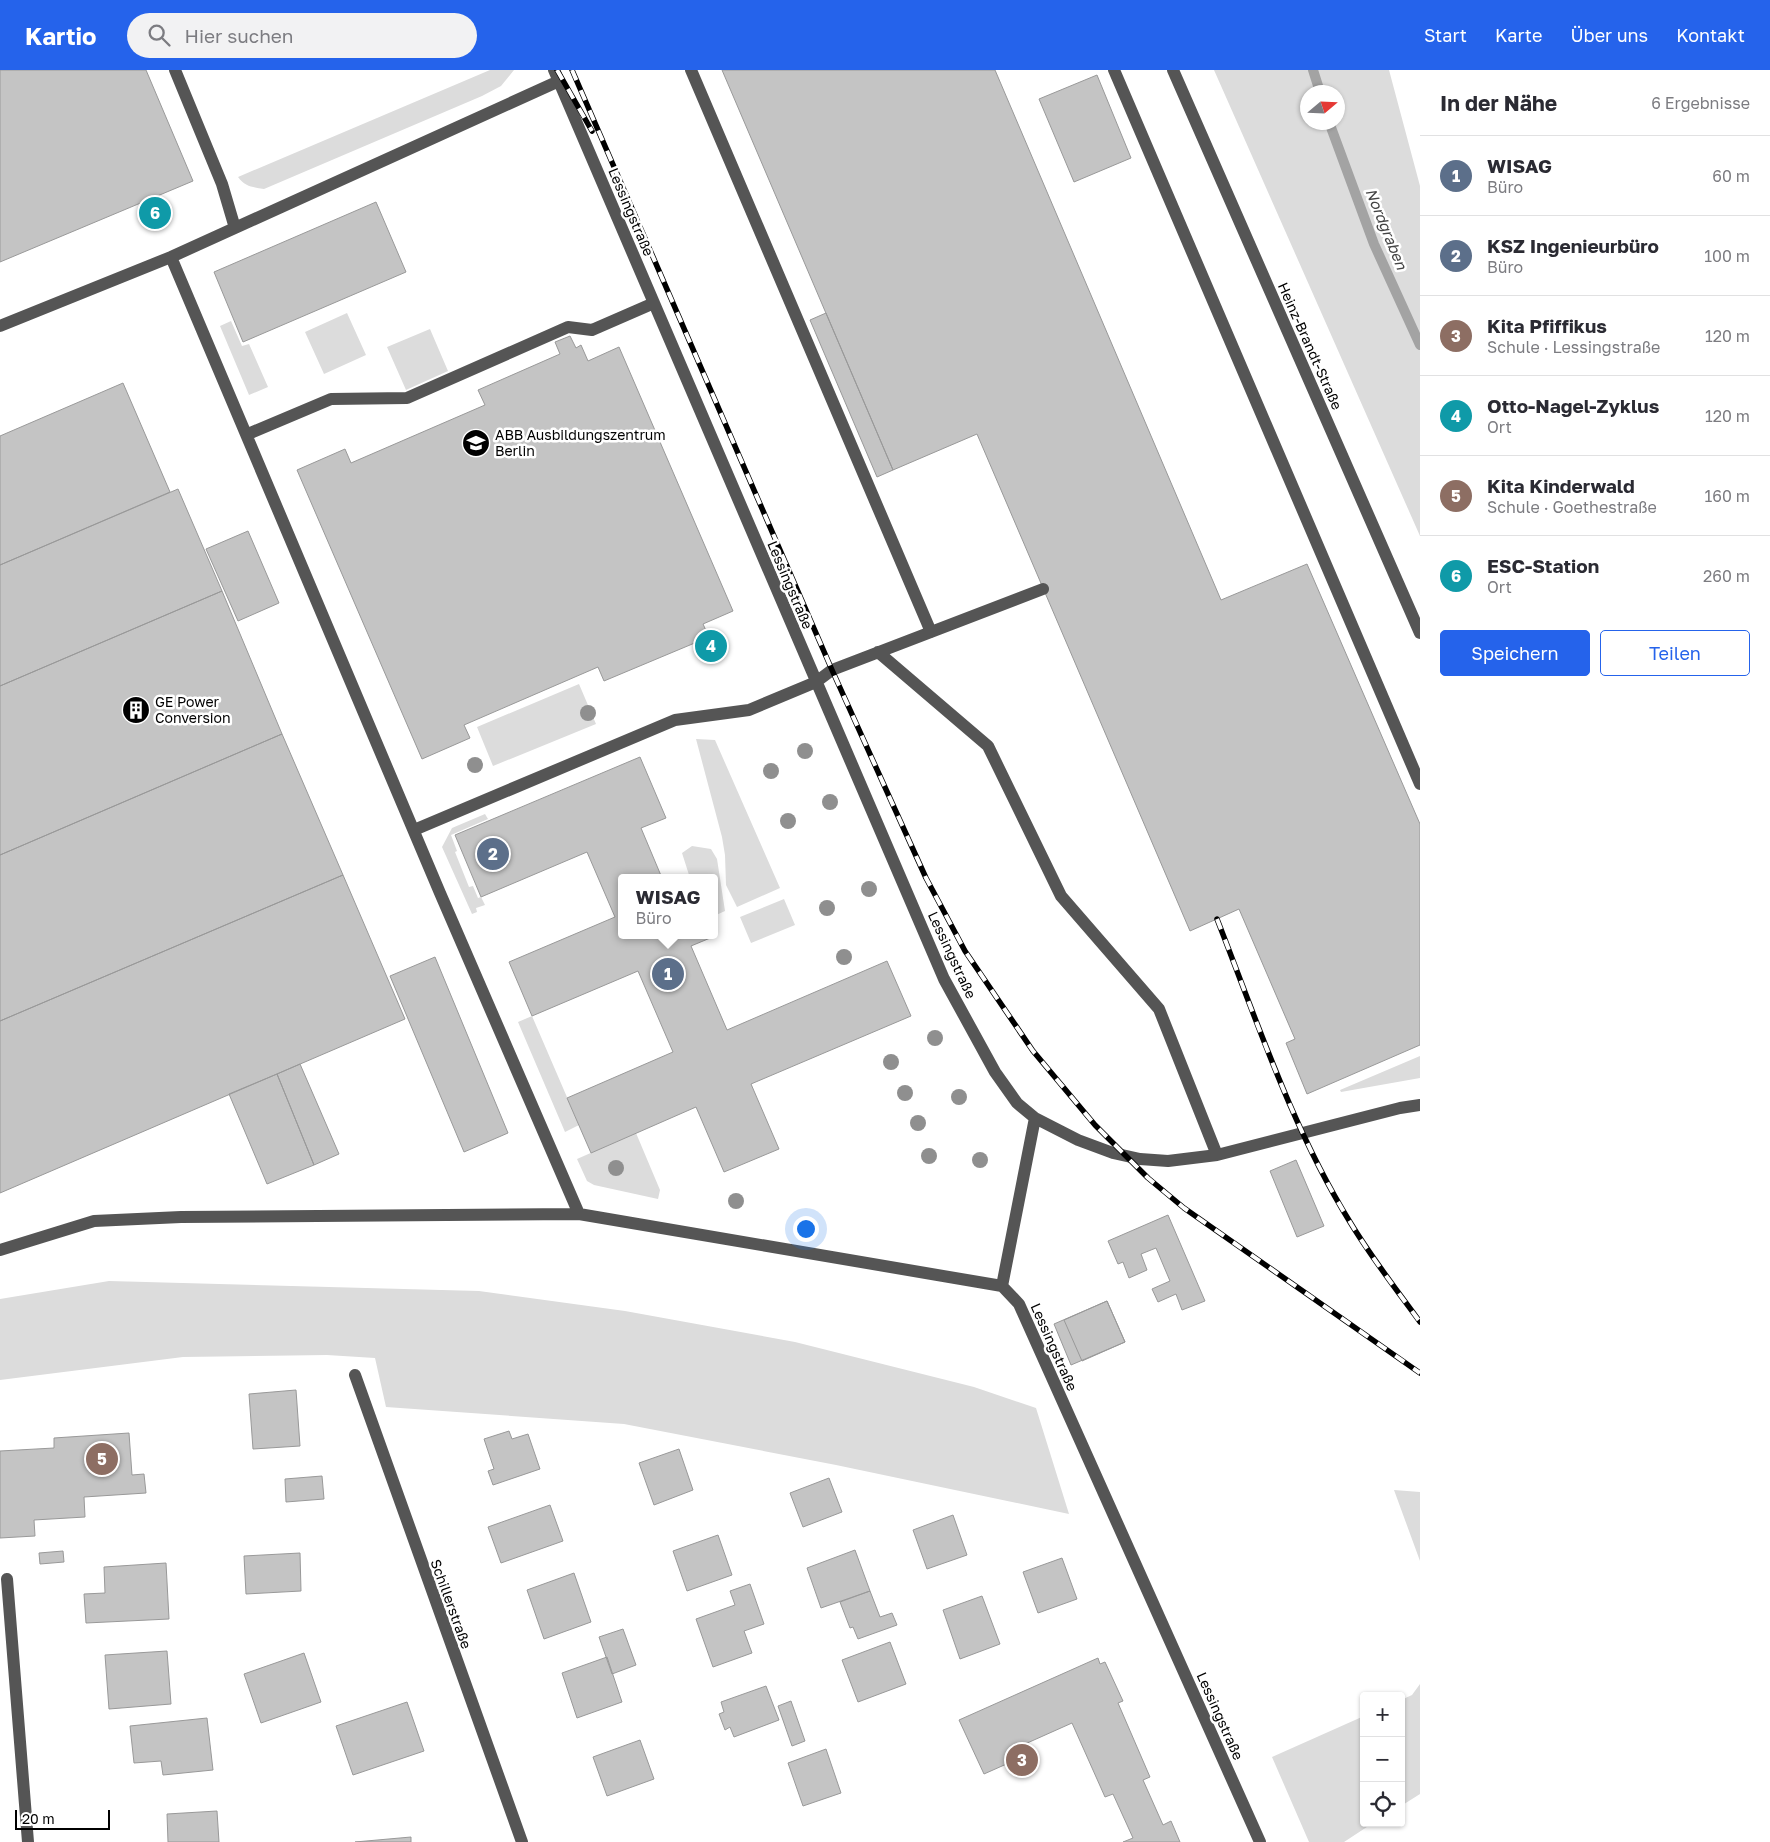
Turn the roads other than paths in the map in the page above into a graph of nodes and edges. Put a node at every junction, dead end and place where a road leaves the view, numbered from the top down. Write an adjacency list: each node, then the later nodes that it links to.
1 (175, 70): 6 (street)
2 (691, 70): 12 (street)
3 (1114, 70): 16 (street)
4 (1173, 70): 13 (street, Heinz-Brandt-Straße)
5 (557, 76): 6 (street); 8 (street, Lessingstraße)
6 (235, 228): 7 (street)
7 (171, 256): 9 (street); 10 (street)
8 (654, 303): 10 (street); 15 (street, Lessingstraße)
9 (0, 326)
10 (248, 434): 17 (street)
11 (1043, 589): 12 (street)
12 (931, 632): 14 (street)
13 (1420, 633)
14 (878, 652): 15 (street); 20 (street)
15 (816, 682): 17 (street); 19 (street, Lessingstraße)
16 (1420, 784)
17 (414, 830): 21 (street)
18 (1420, 1105): 20 (street, Lessingstraße)
19 (1035, 1118): 20 (street, Lessingstraße); 23 (street)
20 (1217, 1155)
21 (579, 1214): 22 (street); 23 (street)
22 (0, 1250)
23 (1002, 1286): 28 (street, Lessingstraße)
24 (355, 1375): 27 (street, Schillerstraße)
25 (7, 1579): 26 (street)
26 (28, 1842)
27 (522, 1842)
28 (1260, 1842)

